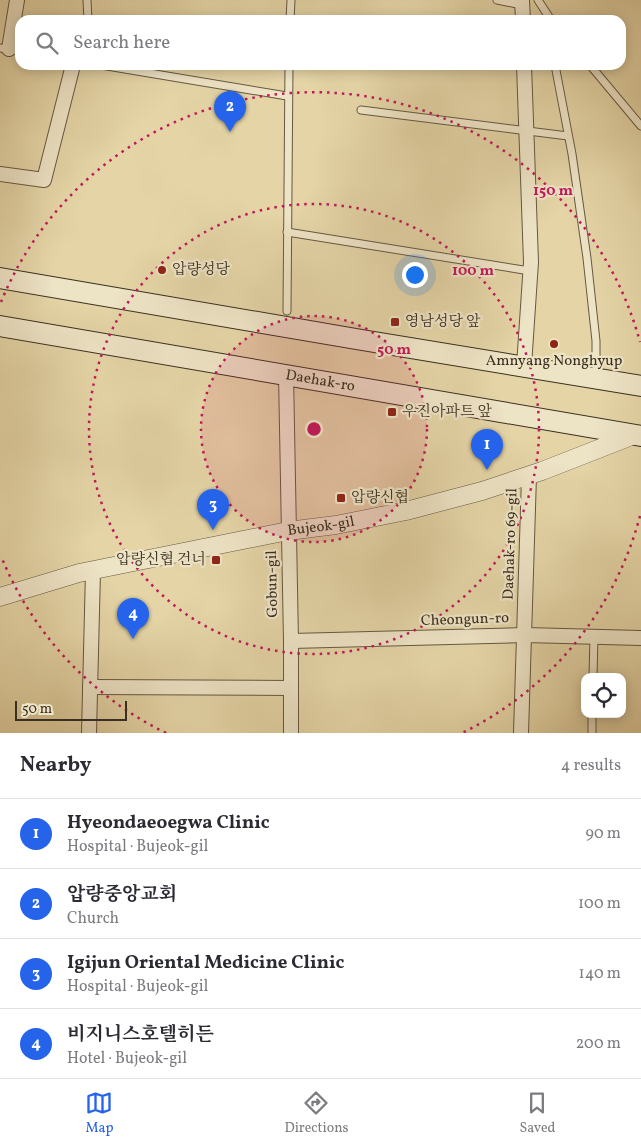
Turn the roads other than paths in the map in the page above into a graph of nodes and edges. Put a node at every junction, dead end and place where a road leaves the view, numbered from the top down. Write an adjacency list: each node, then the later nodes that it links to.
1 (17, 0): 11 (street)
2 (87, 0): 7 (lane)
3 (291, 0): 8 (lane)
4 (497, 0): 6 (lane)
5 (538, 0): 10 (lane)
6 (522, 2): 9 (street)
7 (88, 15)
8 (290, 15)
9 (522, 15)
10 (545, 15)
11 (10, 49)
12 (72, 70): 23 (street)
13 (131, 70): 18 (lane)
14 (289, 70): 18 (lane)
15 (524, 70): 21 (street)
16 (556, 70): 22 (lane)
17 (594, 70): 20 (lane)
18 (288, 96): 24 (lane)
19 (361, 110): 21 (lane)
20 (641, 126)
21 (526, 131): 22 (lane); 25 (street)
22 (568, 136): 31 (lane)
23 (0, 174)
24 (287, 232): 25 (lane); 27 (lane)
25 (530, 271): 29 (street)
26 (0, 278): 29 (main road)
27 (287, 311)
28 (0, 326): 30 (main road, Daehak-ro)
29 (524, 366): 31 (main road)
30 (286, 374): 33 (main road, Daehak-ro); 35 (street, Gobun-gil)
31 (596, 379): 32 (main road)
32 (641, 386)
33 (639, 433): 34 (street, Bujeok-gil)
34 (529, 476): 35 (street, Bujeok-gil); 38 (street, Daehak-ro 69-gil)
35 (288, 531): 36 (street, Bujeok-gil); 41 (street, Gobun-gil)
36 (93, 571): 37 (street, Bujeok-gil); 43 (street)
37 (0, 597)
38 (524, 634): 39 (street, Cheongun-ro); 41 (street, Cheongun-ro); 48 (street, Daehak-ro 69-gil)
39 (594, 636): 40 (street, Cheongun-ro); 42 (lane)
40 (641, 638)
41 (291, 642): 44 (street, Gobun-gil)
42 (593, 673)
43 (90, 686): 44 (street); 46 (street)
44 (291, 688): 47 (street, Gobun-gil)
45 (592, 718): 49 (lane)
46 (89, 733)
47 (291, 733)
48 (521, 733)
49 (592, 733)

